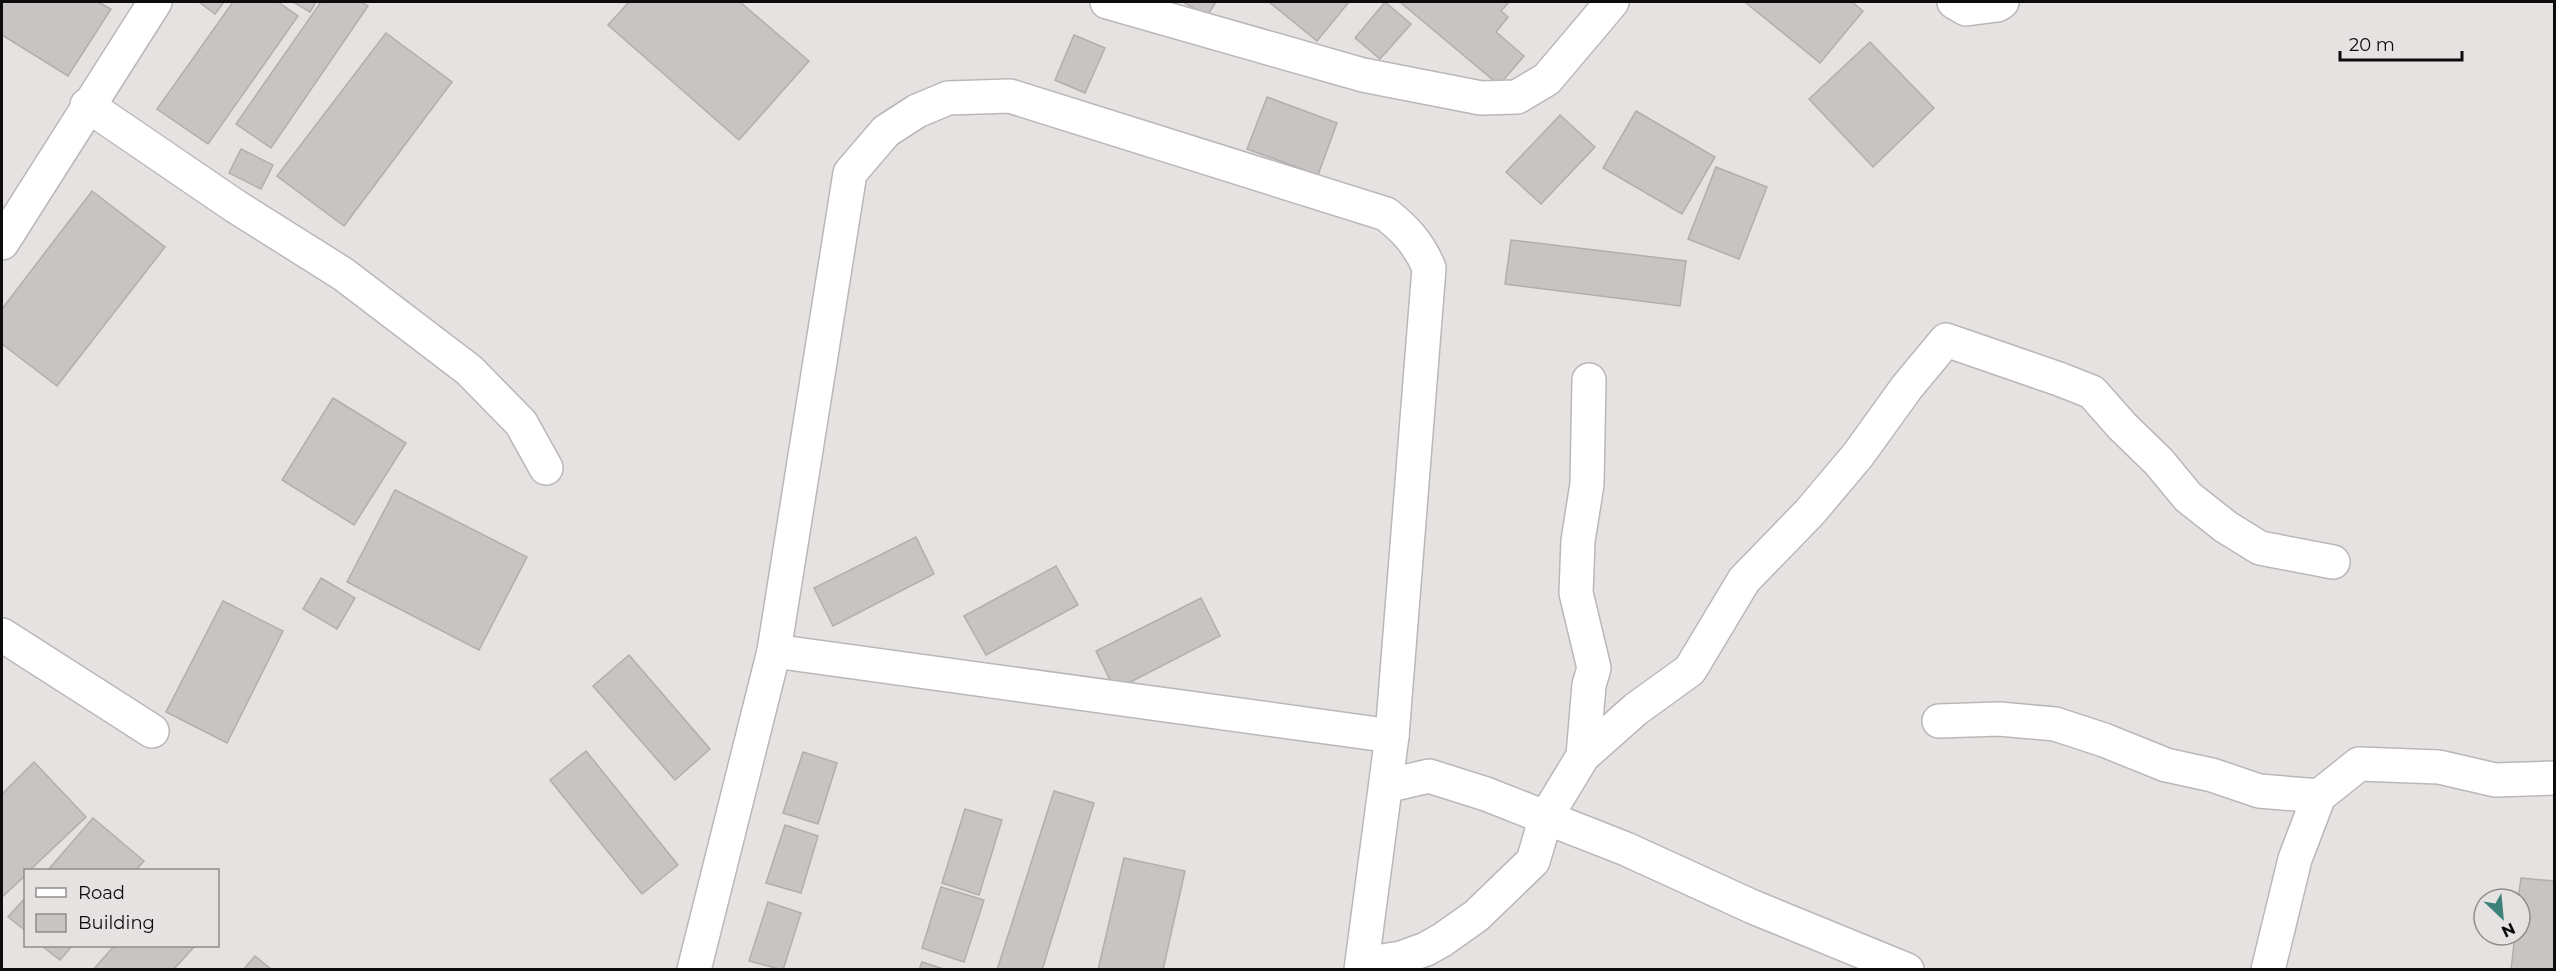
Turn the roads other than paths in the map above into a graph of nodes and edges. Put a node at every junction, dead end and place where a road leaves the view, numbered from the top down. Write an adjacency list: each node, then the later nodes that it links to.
1 (155, 2): 6 (street)
2 (1107, 2): 3 (street)
3 (1612, 2)
4 (1954, 2): 5 (street)
5 (2002, 2)
6 (87, 105): 7 (street); 9 (street)
7 (2, 243)
8 (1589, 380): 16 (street)
9 (546, 468)
10 (2333, 562): 16 (street)
11 (2, 635): 14 (street)
12 (774, 651): 15 (street); 15 (street); 22 (street)
13 (1938, 721): 19 (street)
14 (152, 730)
15 (1392, 736): 18 (street)
16 (1582, 756): 20 (street)
17 (2554, 778): 19 (street)
18 (1386, 786): 20 (street); 21 (street)
19 (2319, 796): 24 (street)
20 (1546, 818): 21 (street); 23 (street)
21 (1361, 967)
22 (694, 969)
23 (1907, 969)
24 (2268, 969)

